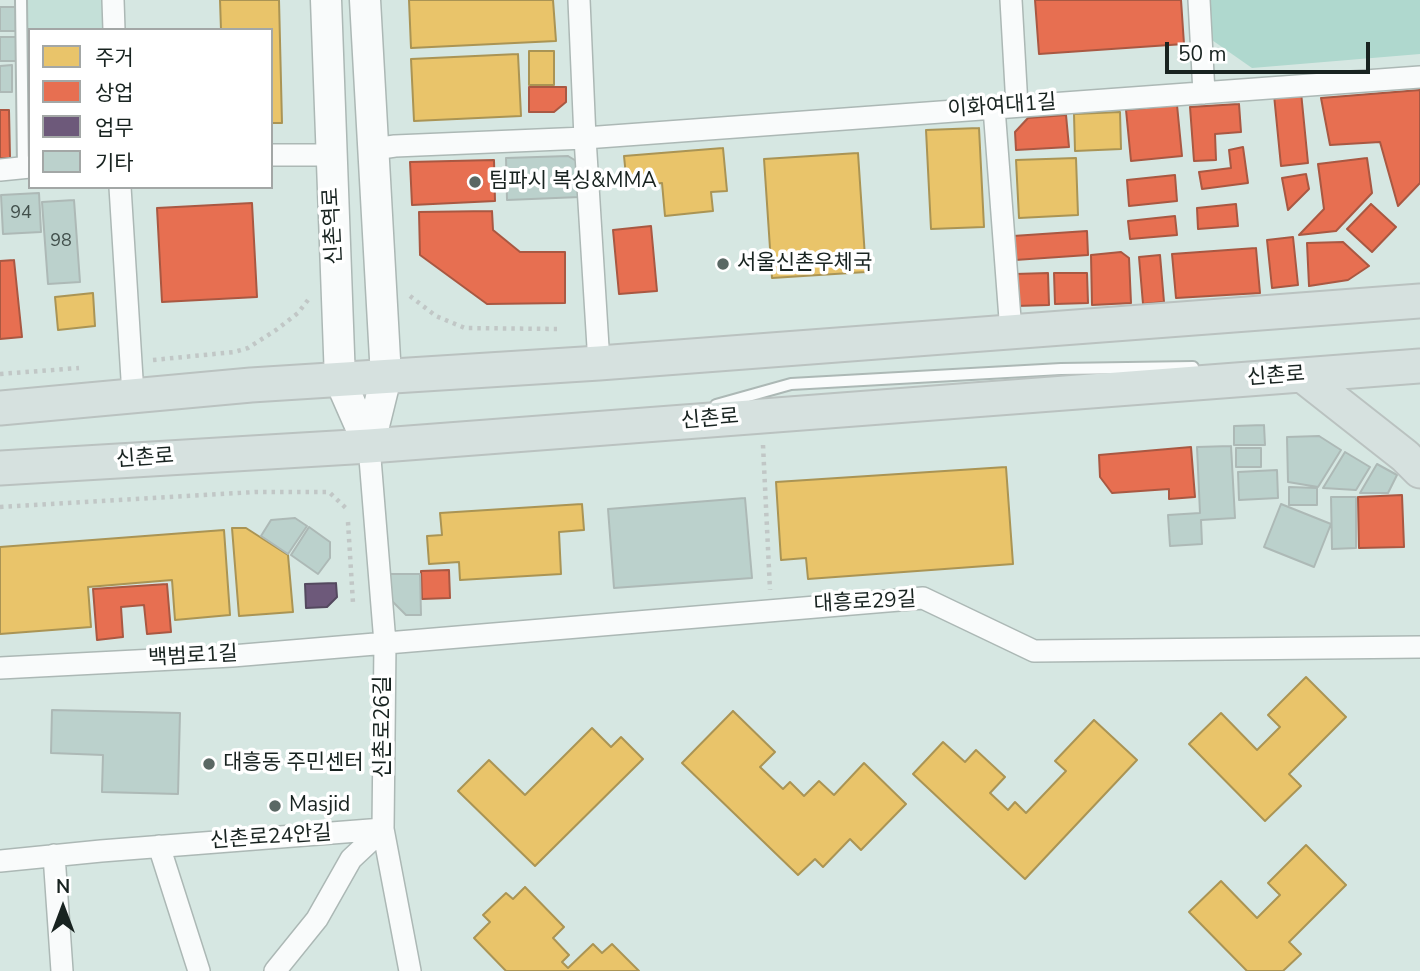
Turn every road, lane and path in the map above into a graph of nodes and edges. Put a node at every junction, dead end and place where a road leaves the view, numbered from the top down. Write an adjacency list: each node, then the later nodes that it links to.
1 (20, 0): 17 (lane)
2 (113, 0): 8 (street)
3 (326, 0): 16 (main road, 신촌역로)
4 (365, 0): 14 (main road)
5 (579, 0): 13 (street)
6 (1011, 0): 11 (street)
7 (1199, 0): 10 (street)
8 (114, 28)
9 (1420, 77): 10 (street, 이화여대1길)
10 (1204, 93): 11 (street, 이화여대1길)
11 (1017, 106): 12 (street, 이화여대1길)
12 (994, 108): 13 (street, 이화여대1길); 24 (street)
13 (584, 138): 14 (street, 이화여대1길); 26 (street)
14 (373, 149): 33 (main road)
15 (273, 155): 16 (street)
16 (330, 155): 34 (main road, 신촌역로)
17 (26, 168): 18 (street)
18 (0, 170)
19 (120, 189): 35 (street)
20 (400, 288): 23 (path)
21 (309, 298): 25 (path)
22 (1420, 301): 24 (main road)
23 (557, 329)
24 (1011, 332): 26 (main road)
25 (152, 360)
26 (599, 363): 33 (main road)
27 (1420, 365): 29 (lane); 32 (main road, 신촌로)
28 (1199, 367): 38 (lane)
29 (1254, 367)
30 (81, 368): 31 (path)
31 (0, 374)
32 (1302, 375): 37 (main road, 신촌로); 41 (main road)
33 (386, 377): 34 (main road); 39 (main road)
34 (340, 380): 35 (main road); 39 (main road, 신촌역로)
35 (133, 395): 36 (main road)
36 (0, 408)
37 (761, 416): 38 (main road, 신촌로); 44 (path)
38 (646, 425): 39 (main road, 신촌로)
39 (369, 446): 40 (main road, 신촌로); 45 (street, 신촌로26길)
40 (0, 468)
41 (1420, 471)
42 (0, 507): 43 (path)
43 (353, 603)
44 (771, 609): 45 (street, 대흥로29길); 46 (street, 대흥로29길)
45 (385, 643): 47 (street, 백범로1길); 48 (street, 신촌로26길)
46 (1420, 647)
47 (0, 668)
48 (383, 830): 49 (street, 신촌로24안길); 54 (street); 55 (street, 신촌로26길)
49 (159, 846): 50 (street, 신촌로24안길); 53 (street)
50 (54, 855): 51 (street, 신촌로24안길); 52 (street)
51 (0, 861)
52 (62, 971)
53 (199, 971)
54 (275, 971)
55 (410, 971)

